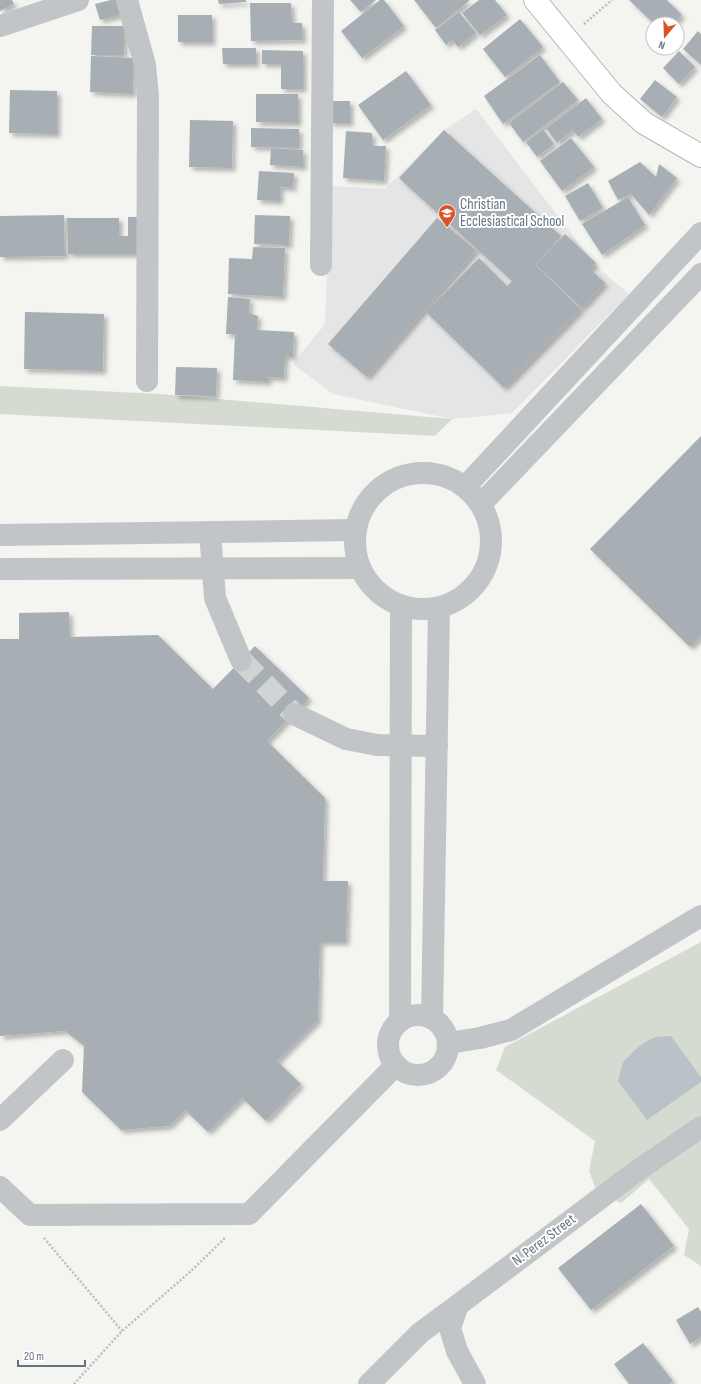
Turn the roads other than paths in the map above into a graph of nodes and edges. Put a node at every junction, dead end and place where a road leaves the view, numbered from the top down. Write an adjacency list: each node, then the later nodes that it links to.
1 (78, 0): 5 (street)
2 (128, 0): 10 (street)
3 (322, 0): 8 (street)
4 (535, 0): 6 (main road)
5 (0, 26)
6 (701, 156)
7 (701, 233): 11 (street)
8 (321, 265)
9 (701, 274): 12 (street)
10 (147, 381)
11 (465, 487): 12 (street); 13 (street)
12 (481, 504): 20 (street)
13 (354, 530): 14 (street); 17 (street)
14 (210, 532): 15 (street); 16 (street)
15 (0, 535)
16 (212, 568): 17 (street); 18 (street); 21 (street)
17 (359, 568): 19 (street)
18 (0, 569)
19 (400, 606): 20 (street); 23 (street)
20 (439, 608): 24 (street)
21 (241, 660)
22 (294, 714): 23 (street)
23 (400, 746): 24 (street); 27 (street)
24 (437, 746): 26 (street)
25 (701, 916): 28 (street)
26 (432, 1018): 27 (street); 28 (street)
27 (400, 1021): 30 (street)
28 (449, 1043): 30 (street)
29 (63, 1060): 31 (street)
30 (396, 1066): 33 (street)
31 (0, 1120)
32 (701, 1127): 34 (street, N. Perez Street)
33 (0, 1187)
34 (458, 1306): 35 (street, N. Perez Street); 36 (street)
35 (369, 1384)
36 (475, 1384)

